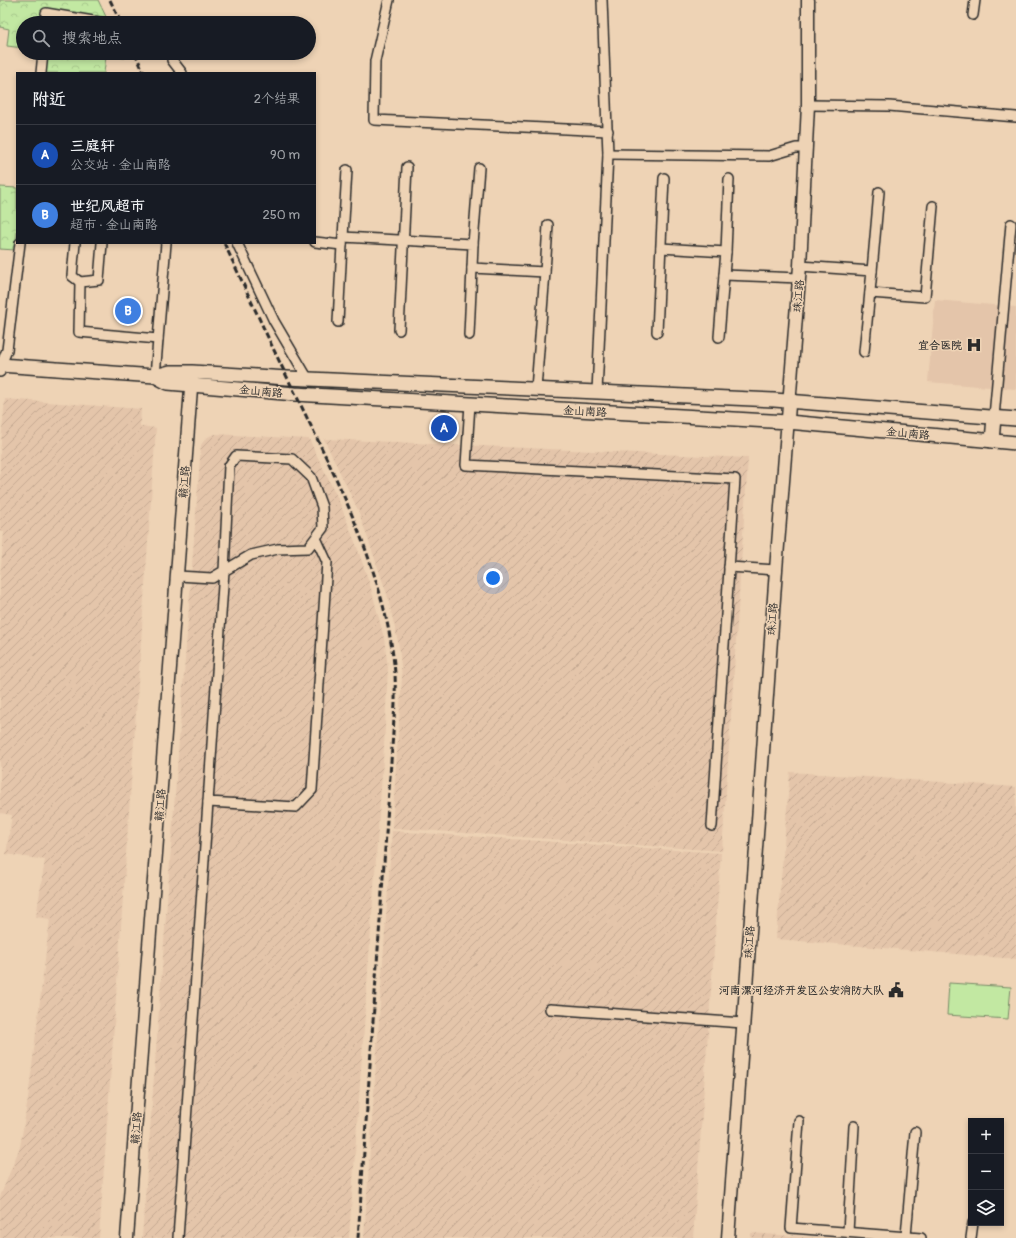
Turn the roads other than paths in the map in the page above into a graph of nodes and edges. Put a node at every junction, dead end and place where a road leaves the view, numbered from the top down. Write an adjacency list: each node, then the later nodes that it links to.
1 (389, 0): 14 (street)
2 (602, 0): 14 (street)
3 (808, 0): 12 (street, 珠江路)
4 (975, 0): 5 (street)
5 (973, 15)
6 (46, 16): 7 (street)
7 (61, 16)
8 (42, 60): 10 (street)
9 (172, 60): 11 (street)
10 (41, 72)
11 (181, 72)
12 (808, 105): 13 (street); 15 (street, 珠江路)
13 (1016, 117)
14 (608, 131): 16 (street)
15 (807, 148): 16 (street); 40 (street, 珠江路)
16 (608, 154): 57 (street)
17 (407, 168): 26 (street)
18 (478, 168): 34 (street)
19 (347, 170): 27 (street)
20 (664, 178): 35 (street)
21 (729, 179): 36 (street)
22 (879, 192): 38 (street)
23 (933, 206): 43 (street)
24 (1011, 224): 60 (street)
25 (548, 225): 39 (street)
26 (403, 240): 27 (street); 34 (street); 45 (street)
27 (343, 241): 28 (street); 44 (street)
28 (316, 242)
29 (20, 244): 51 (street)
30 (75, 244): 42 (street)
31 (102, 244): 42 (street)
32 (166, 244): 49 (street)
33 (237, 244): 54 (street)
34 (473, 244): 37 (street)
35 (661, 248): 36 (street); 46 (street)
36 (726, 252): 41 (street)
37 (472, 268): 39 (street); 47 (street)
38 (872, 271): 40 (street); 43 (street)
39 (545, 272): 56 (street)
40 (800, 272): 41 (street); 58 (street, 珠江路)
41 (724, 275): 48 (street)
42 (80, 282): 49 (street)
43 (870, 293): 50 (street)
44 (338, 322)
45 (399, 330)
46 (657, 332)
47 (469, 335)
48 (719, 337)
49 (158, 339): 53 (street)
50 (864, 352)
51 (0, 367): 53 (main road, 金山南路)
52 (192, 372): 53 (main road, 金山南路); 54 (main road, 金山南路); 55 (street, 赣江路)
53 (155, 376): 55 (main road, 金山南路)
54 (308, 379): 56 (main road, 金山南路)
55 (191, 385): 59 (main road, 金山南路); 69 (street, 赣江路)
56 (536, 389): 57 (main road, 金山南路)
57 (597, 392): 58 (main road, 金山南路)
58 (789, 401): 60 (main road, 金山南路); 62 (street, 珠江路)
59 (470, 404): 62 (main road, 金山南路); 66 (street)
60 (994, 417): 61 (main road, 金山南路); 63 (main road)
61 (1016, 419)
62 (788, 422): 63 (main road, 金山南路); 67 (street, 珠江路)
63 (992, 441): 64 (main road, 金山南路)
64 (1016, 443)
65 (316, 538): 68 (street); 68 (street); 70 (street)
66 (729, 567): 67 (street); 71 (street)
67 (776, 570): 73 (street, 珠江路)
68 (224, 571): 69 (street); 70 (street)
69 (178, 576): 80 (street, 赣江路)
70 (208, 802): 81 (street)
71 (712, 826)
72 (550, 1009): 73 (street)
73 (743, 1023): 82 (street, 珠江路)
74 (799, 1122): 78 (street)
75 (854, 1126): 78 (street)
76 (915, 1132): 79 (street)
77 (973, 1226): 84 (street)
78 (848, 1232): 79 (street)
79 (906, 1236): 83 (street)
80 (128, 1238)
81 (178, 1238)
82 (728, 1238)
83 (921, 1238)
84 (971, 1238)

